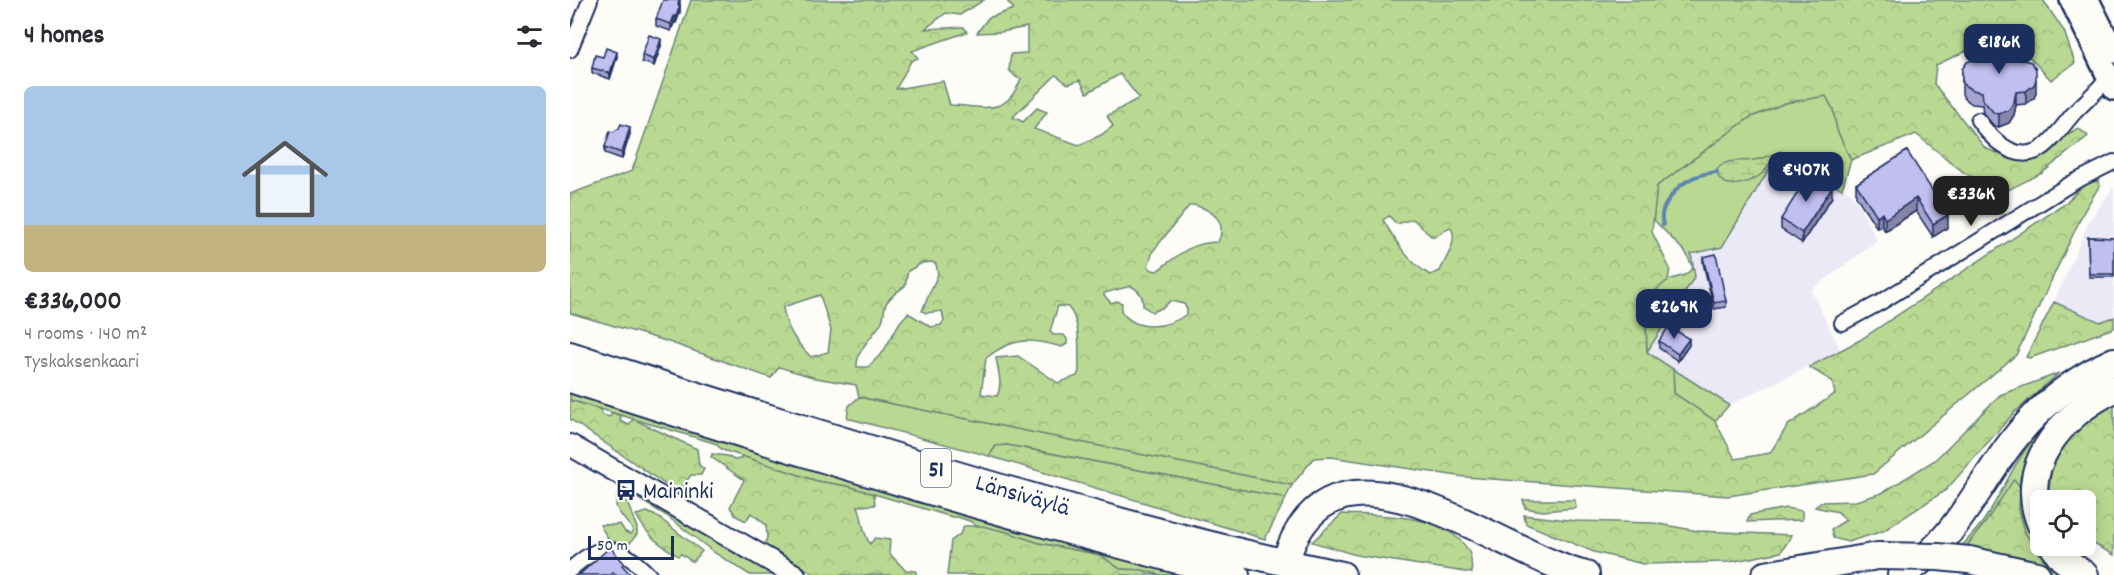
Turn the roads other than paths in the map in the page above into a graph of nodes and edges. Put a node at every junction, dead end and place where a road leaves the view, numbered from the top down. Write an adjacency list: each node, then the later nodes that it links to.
1 (590, 0): 4 (street)
2 (2071, 0): 6 (main road)
3 (2088, 0): 5 (main road)
4 (570, 50)
5 (2114, 52)
6 (2112, 77): 7 (street)
7 (1978, 120)
8 (2114, 162): 9 (street)
9 (1842, 323)
10 (570, 356): 22 (highway, Länsiväylä / 51)
11 (2114, 361): 25 (highway)
12 (570, 379): 21 (highway, Länsiväylä / 51)
13 (2114, 389): 15 (highway)
14 (570, 445): 20 (main road)
15 (2034, 490)
16 (1289, 551): 23 (highway)
17 (2060, 556): 27 (highway)
18 (570, 570): 19 (street)
19 (649, 575)
20 (795, 575)
21 (1236, 575)
22 (1342, 575)
23 (1586, 575)
24 (1765, 575): 26 (highway, bridge)
25 (1901, 575)
26 (2037, 575)
27 (2085, 575)

